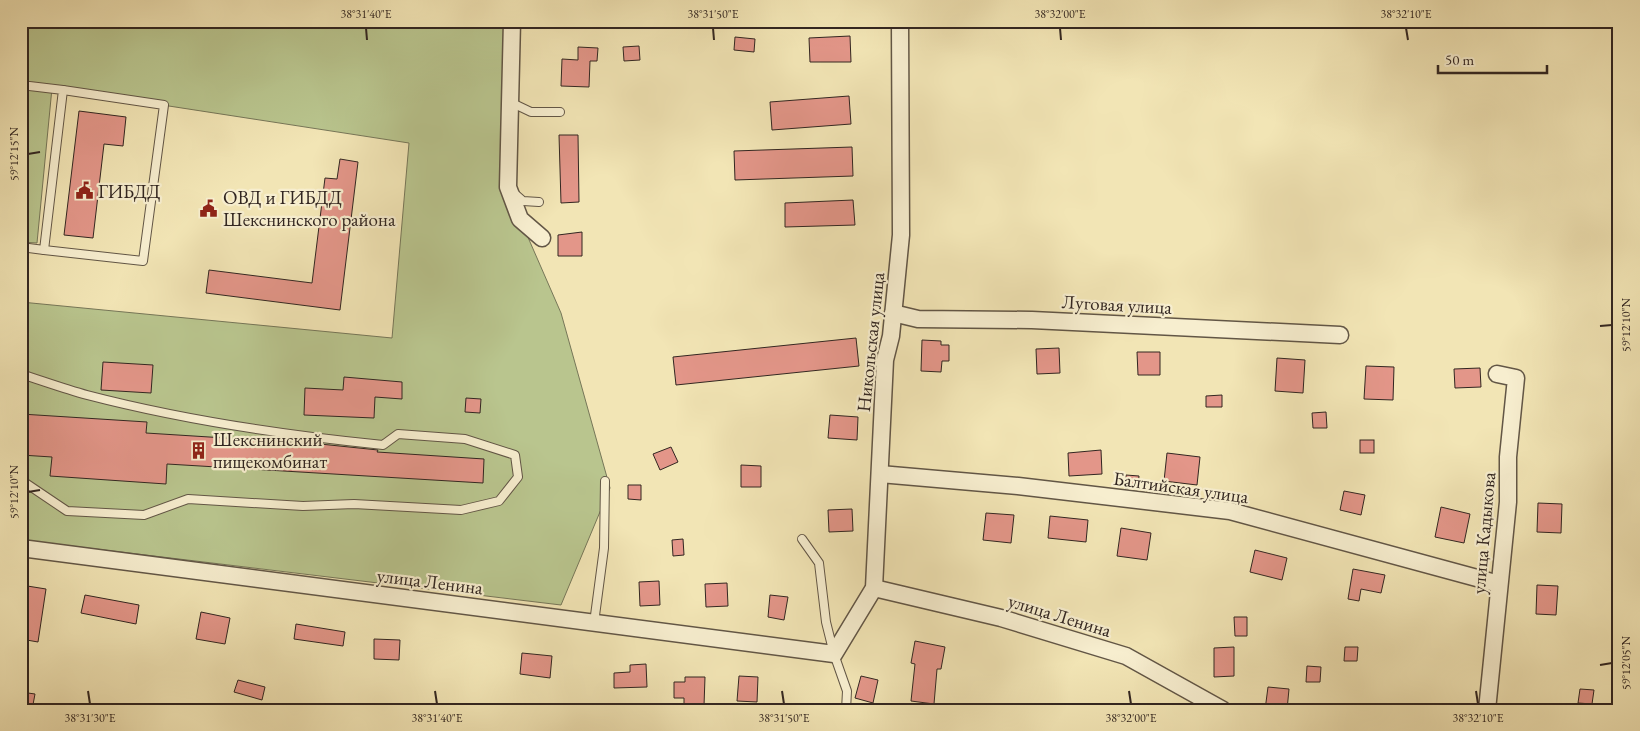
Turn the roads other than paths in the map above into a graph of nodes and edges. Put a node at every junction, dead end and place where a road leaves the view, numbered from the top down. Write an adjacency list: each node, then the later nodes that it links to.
1 (512, 21): 5 (street)
2 (900, 21): 12 (street, Никольская улица)
3 (21, 85): 4 (lane)
4 (63, 90): 11 (lane); 11 (lane)
5 (510, 102): 6 (lane); 7 (street)
6 (560, 112)
7 (508, 187): 8 (lane); 9 (street)
8 (539, 202)
9 (542, 238)
10 (21, 247): 11 (lane)
11 (44, 250)
12 (893, 313): 13 (street, Луговая улица); 16 (street, Никольская улица)
13 (1340, 335)
14 (21, 374): 17 (lane)
15 (1497, 374): 21 (street, улица Кадыкова)
16 (880, 474): 21 (street, Балтийская улица); 22 (street, Никольская улица)
17 (21, 480)
18 (605, 481): 23 (lane)
19 (802, 539): 24 (lane)
20 (21, 548): 23 (street, улица Ленина)
21 (1499, 584): 27 (street, улица Кадыкова)
22 (874, 588): 24 (street, Никольская улица); 26 (street, улица Ленина)
23 (594, 623): 24 (street, улица Ленина)
24 (834, 654): 25 (lane)
25 (846, 710)
26 (1223, 710)
27 (1487, 710)

